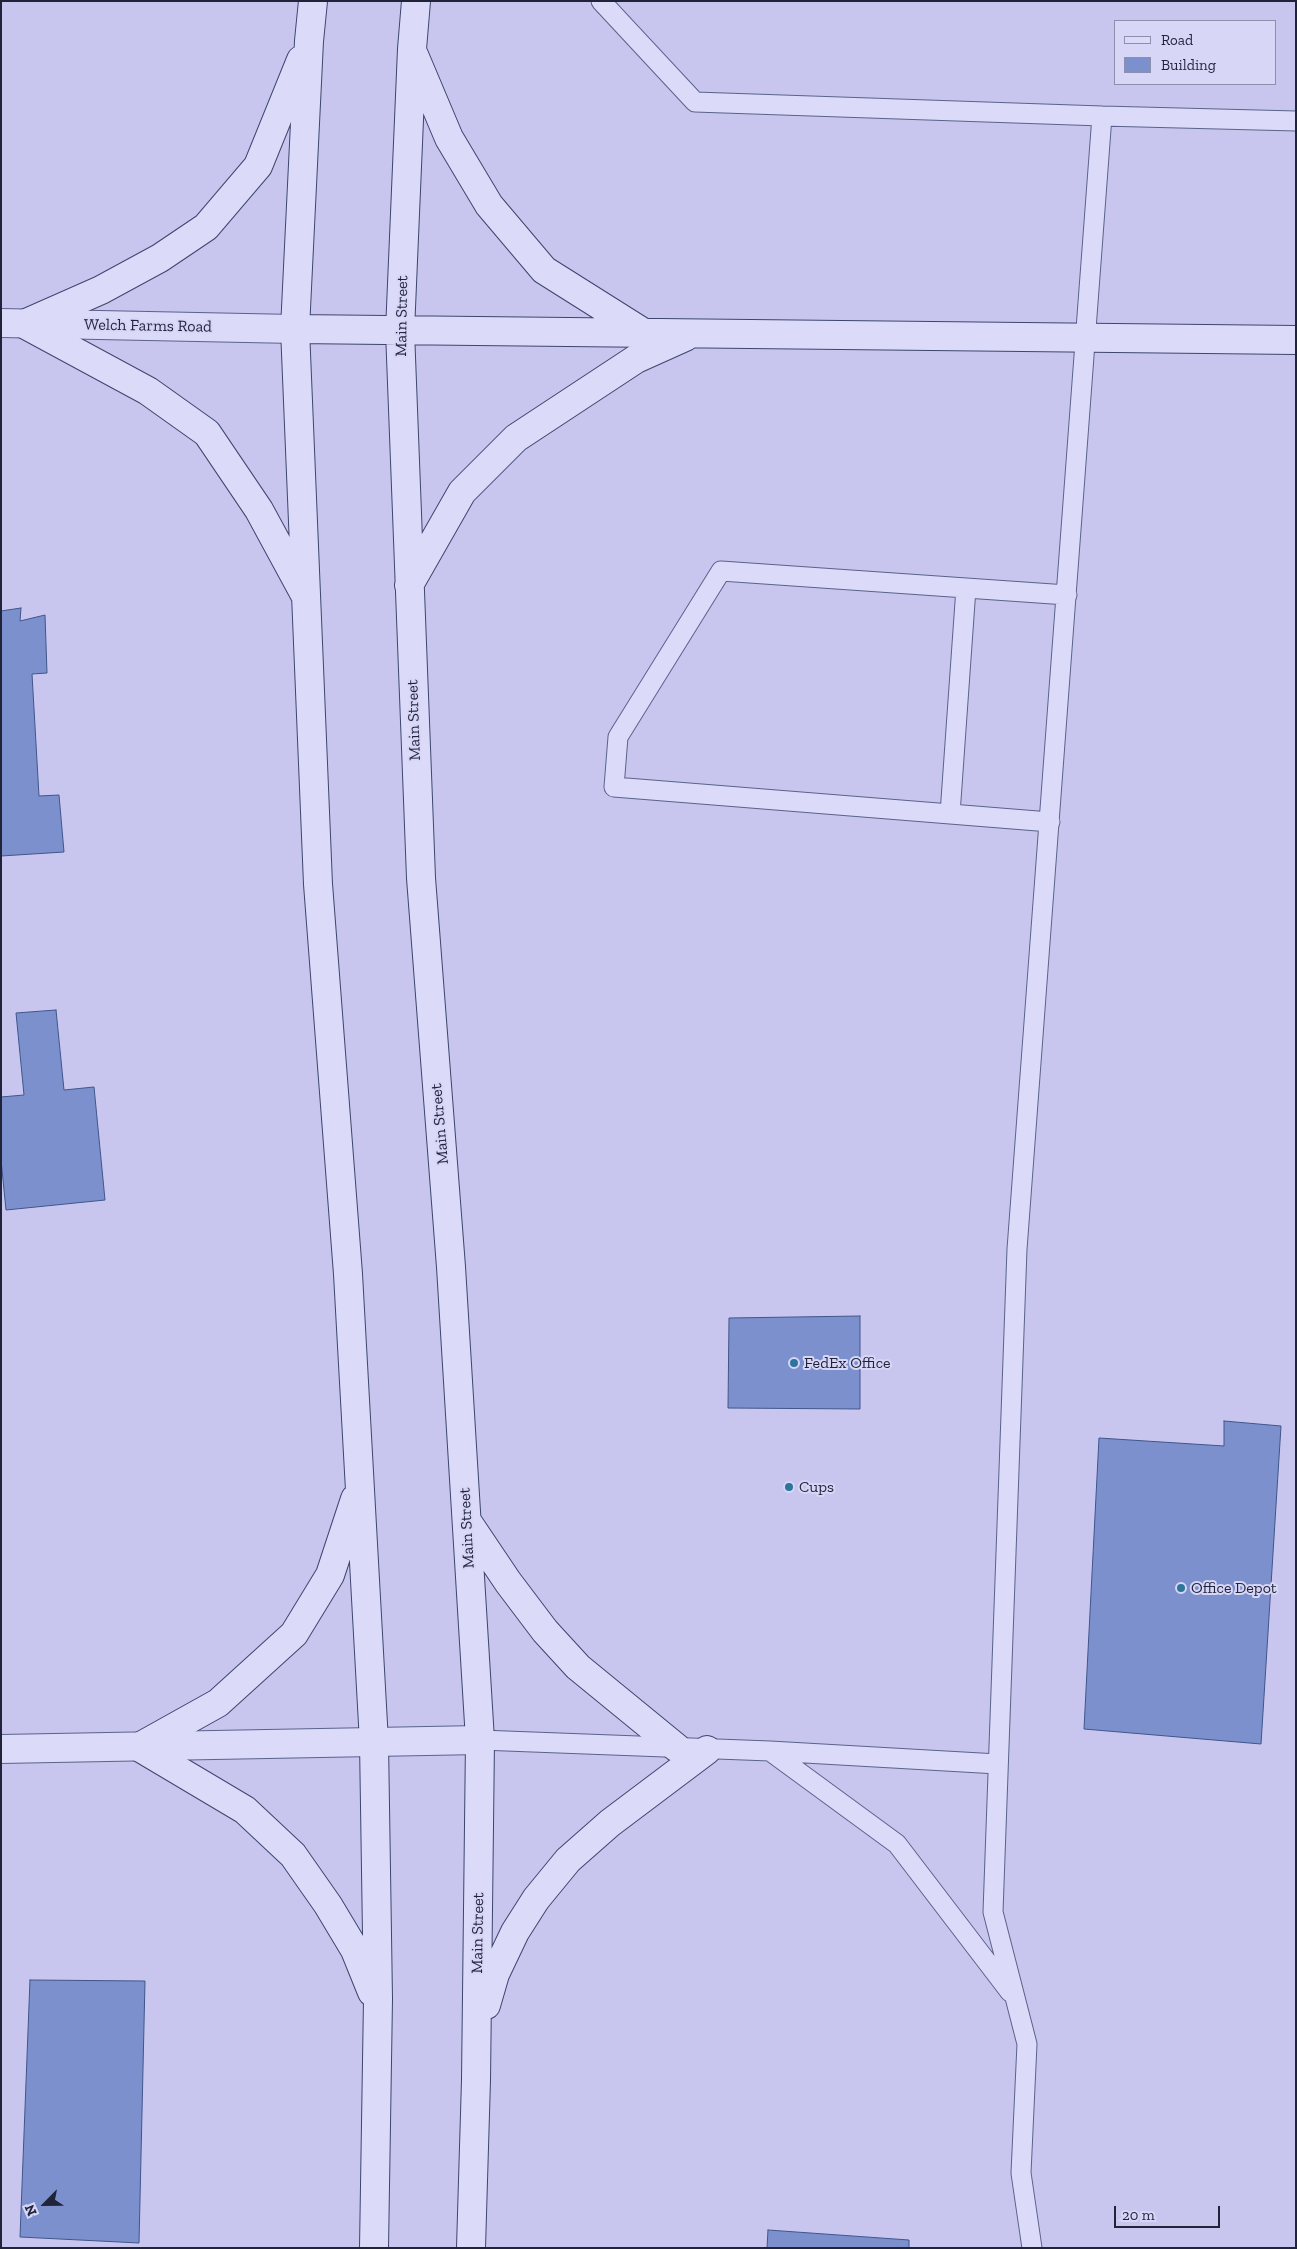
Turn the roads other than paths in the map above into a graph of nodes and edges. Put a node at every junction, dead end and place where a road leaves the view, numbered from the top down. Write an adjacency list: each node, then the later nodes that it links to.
1 (313, 1): 4 (main road)
2 (416, 1): 5 (main road, Main Street)
3 (601, 1): 6 (lane)
4 (309, 41): 8 (main road); 9 (main road)
5 (412, 48): 10 (main road, Main Street); 11 (main road)
6 (1102, 116): 7 (lane); 13 (lane)
7 (1296, 121)
8 (13, 324): 9 (main road, Welch Farms Road); 18 (main road)
9 (295, 329): 10 (main road, Welch Farms Road); 18 (main road)
10 (400, 331): 11 (main road, Welch Farms Road); 15 (main road, Main Street)
11 (644, 333): 12 (main road, Welch Farms Road)
12 (692, 334): 13 (main road, Welch Farms Road); 15 (main road)
13 (1086, 336): 14 (main road, Welch Farms Road); 17 (lane)
14 (1296, 340)
15 (409, 585): 22 (main road, Main Street)
16 (966, 588): 17 (lane); 19 (lane); 19 (lane)
17 (1067, 595): 20 (lane)
18 (306, 596): 21 (main road)
19 (950, 814): 20 (lane)
20 (1050, 822): 30 (lane)
21 (360, 1483): 24 (main road); 25 (main road)
22 (466, 1520): 23 (main road, Main Street); 26 (main road)
23 (480, 1740): 24 (main road); 26 (lane); 33 (main road, Main Street)
24 (374, 1742): 25 (main road); 32 (main road)
25 (139, 1747): 27 (main road); 32 (main road)
26 (677, 1748): 28 (lane)
27 (1, 1749)
28 (707, 1750): 29 (lane); 33 (main road)
29 (770, 1751): 30 (lane); 31 (lane)
30 (998, 1764): 31 (lane)
31 (1015, 1998): 36 (lane)
32 (378, 2017): 34 (main road)
33 (477, 2035): 35 (main road, Main Street)
34 (374, 2248)
35 (471, 2248)
36 (1032, 2248)

